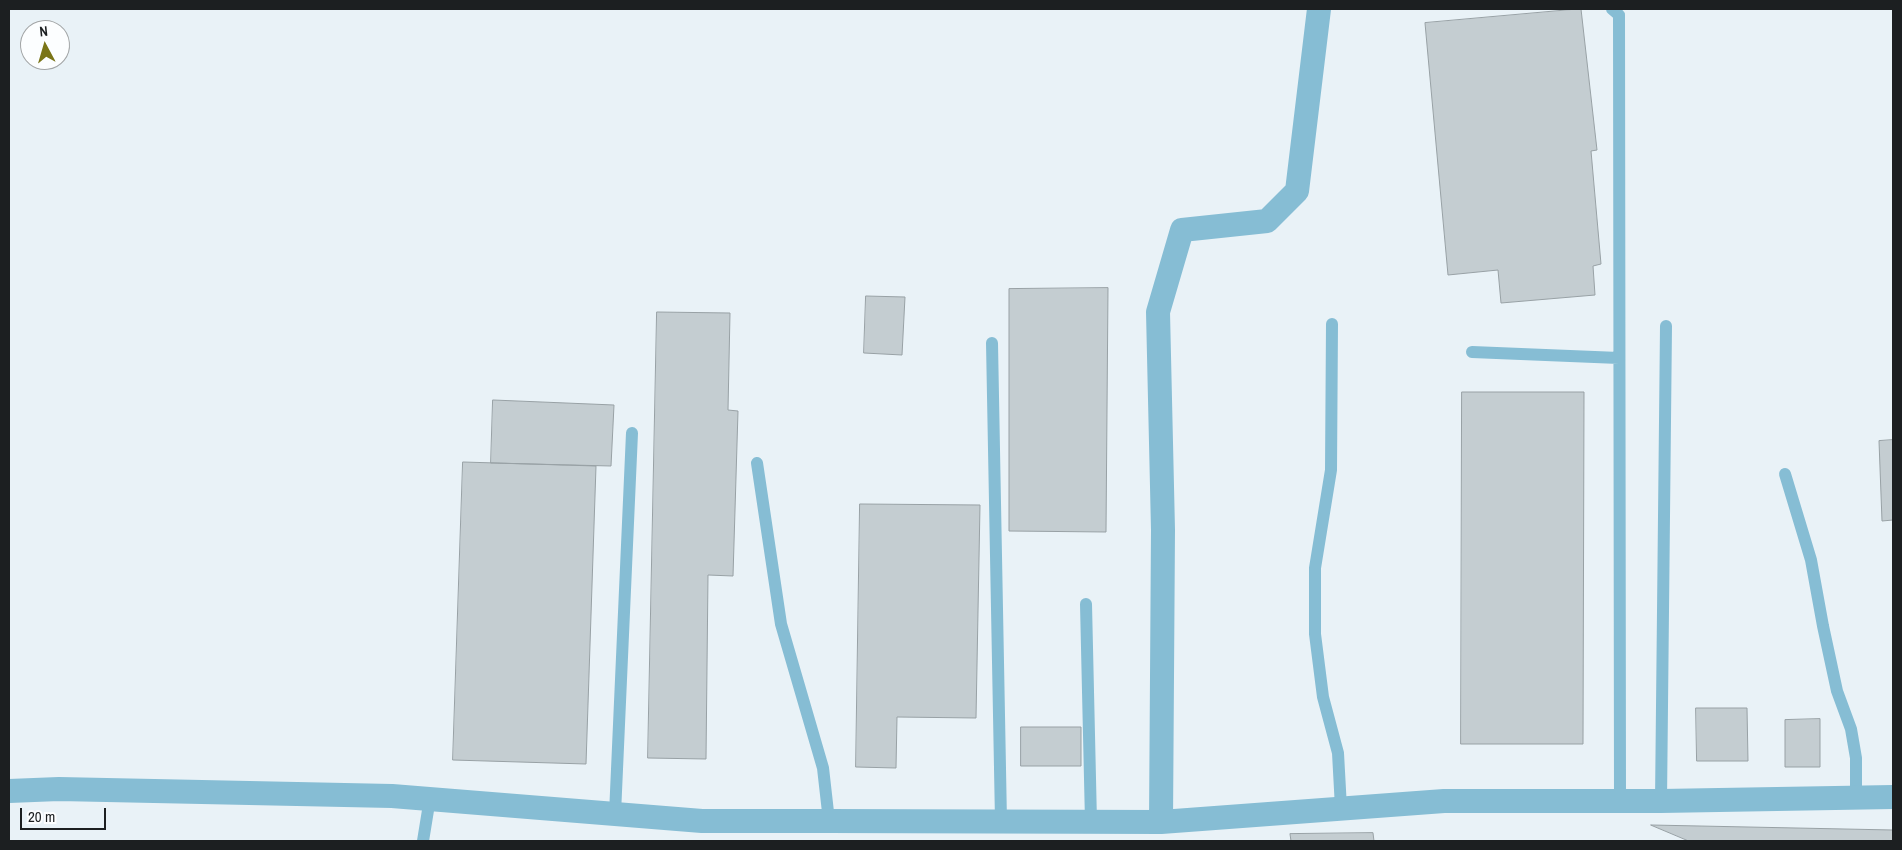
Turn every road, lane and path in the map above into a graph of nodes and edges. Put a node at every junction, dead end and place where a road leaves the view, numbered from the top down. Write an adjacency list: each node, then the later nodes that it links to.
1 (1319, 9): 23 (street)
2 (1612, 9): 7 (lane)
3 (1332, 324): 18 (lane)
4 (1666, 326): 17 (lane)
5 (992, 343): 21 (lane)
6 (1472, 352): 7 (lane)
7 (1620, 358): 16 (lane)
8 (632, 433): 19 (lane)
9 (757, 463): 20 (lane)
10 (1785, 474): 15 (lane)
11 (1086, 604): 22 (lane)
12 (9, 790): 14 (street)
13 (1893, 797): 15 (street)
14 (430, 798): 19 (street); 24 (lane)
15 (1856, 798): 17 (street)
16 (1620, 800): 17 (street); 18 (street)
17 (1661, 800)
18 (1341, 808): 23 (street)
19 (615, 814): 20 (street)
20 (828, 821): 21 (street)
21 (1001, 821): 22 (street)
22 (1092, 822): 23 (street)
23 (1161, 822)
24 (423, 841)

